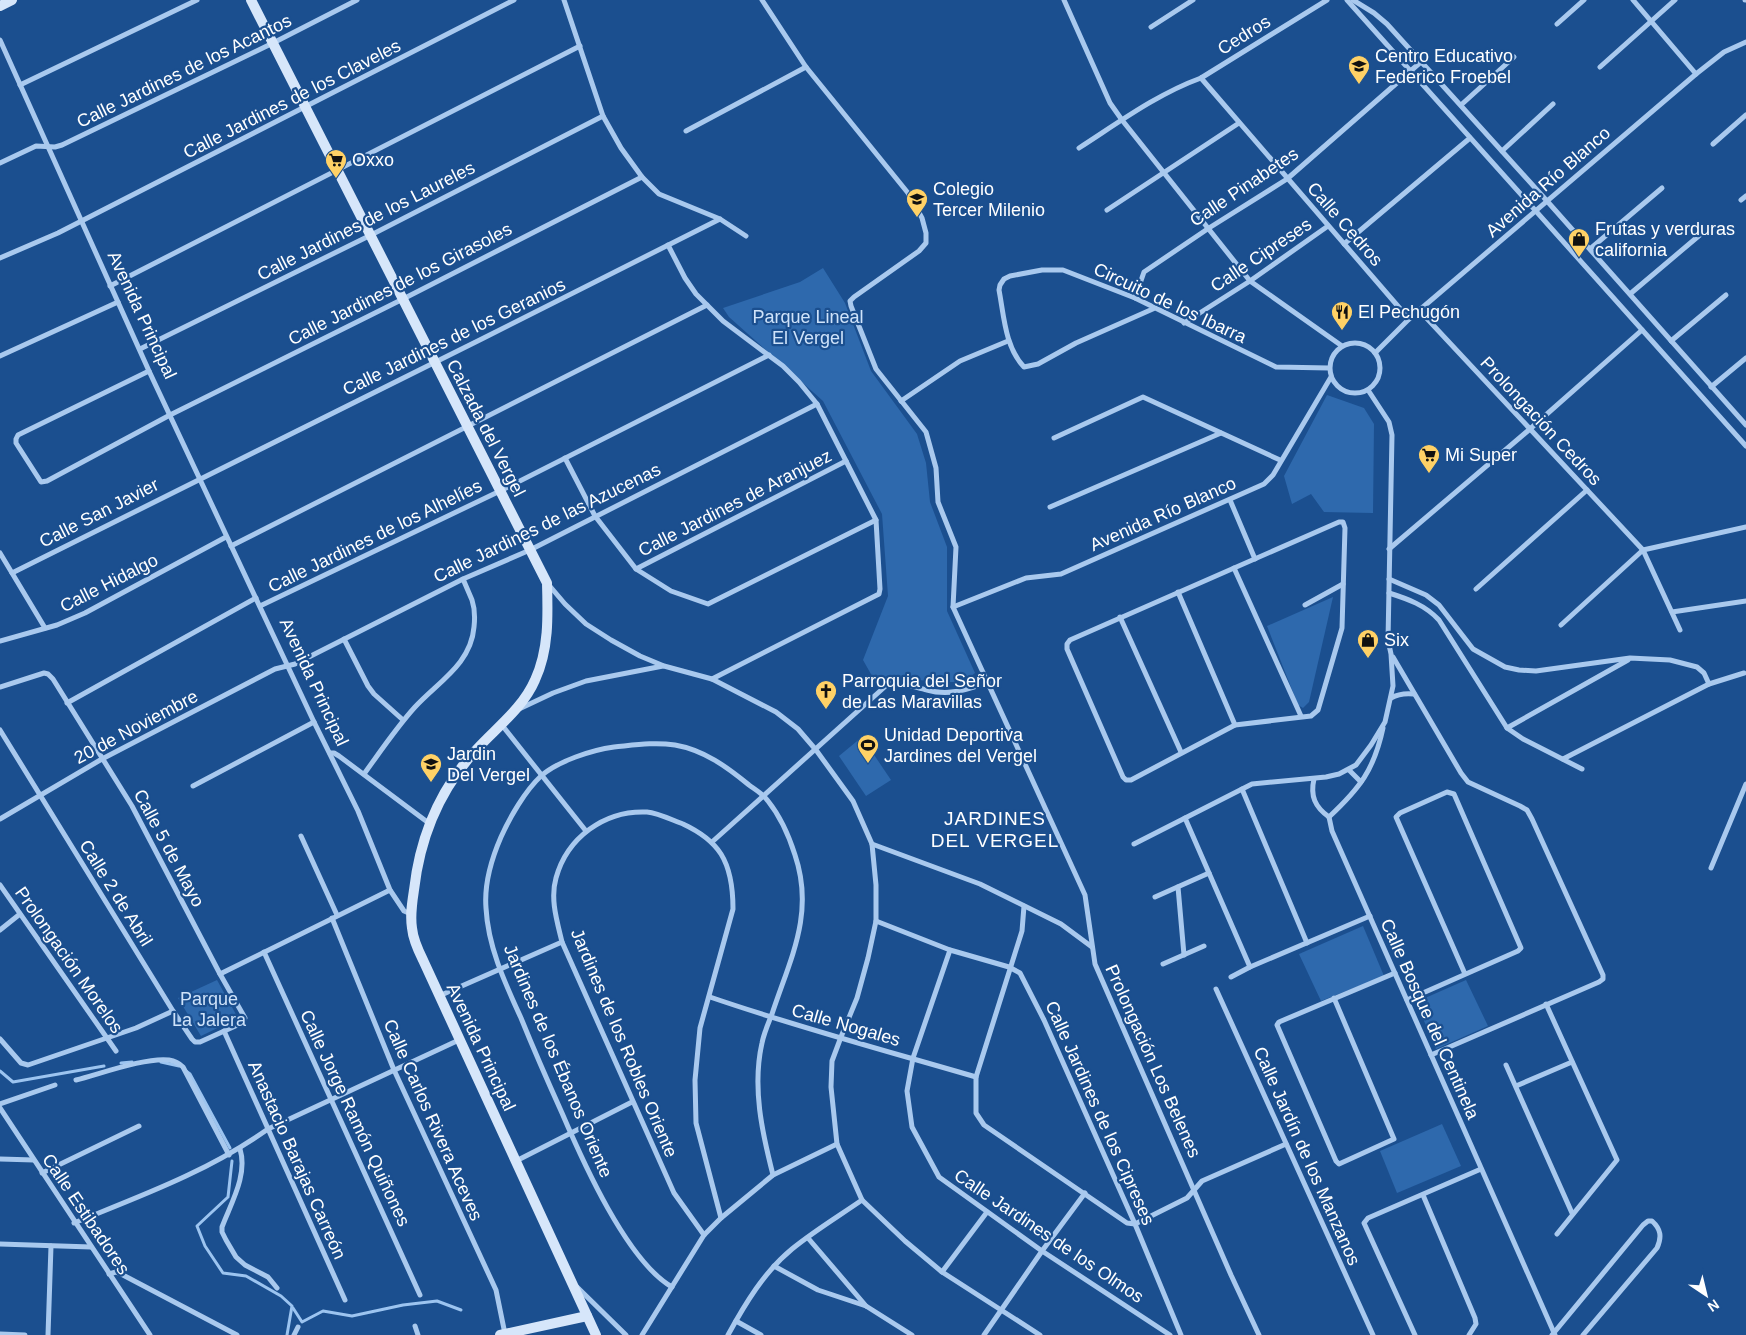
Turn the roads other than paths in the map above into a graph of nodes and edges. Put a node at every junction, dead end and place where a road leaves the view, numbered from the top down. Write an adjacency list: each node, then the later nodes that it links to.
1 (12, 0): 16 (street)
2 (197, 0): 32 (street)
3 (251, 0): 22 (street, Calzada del Vergel)
4 (357, 0): 22 (street, Calle Jardines de los Acantos)
5 (514, 0): 35 (street, Calle Jardines de los Claveles)
6 (564, 0): 24 (street)
7 (762, 0): 27 (street, Prolongación Los Belenes)
8 (1064, 0): 38 (street)
9 (1193, 0): 19 (street)
10 (1327, 0): 31 (street, Cedros)
11 (1348, 0): 29 (street)
12 (1353, 0): 26 (street)
13 (1584, 0): 18 (street)
14 (1633, 0): 17 (street)
15 (1676, 0): 17 (street)
16 (0, 6)
17 (1652, 21): 28 (street); 30 (street)
18 (1556, 24)
19 (1151, 27)
20 (1746, 37): 23 (street)
21 (0, 40): 32 (street, Avenida Principal)
22 (273, 43): 35 (street, Calzada del Vergel); 43 (street, Calle Jardines de los Acantos)
23 (1745, 43): 30 (street, Avenida Río Blanco)
24 (580, 46): 37 (street); 47 (street)
25 (1514, 57): 34 (street)
26 (1422, 61): 29 (street, Calle Pinabetes); 34 (street)
27 (806, 67): 40 (street); 93 (street, Prolongación Los Belenes)
28 (1600, 67)
29 (1411, 71): 41 (street); 50 (street, Calle Pinabetes)
30 (1696, 74): 52 (street, Avenida Río Blanco)
31 (1201, 78): 38 (street, Cedros); 39 (street, Calle Cedros)
32 (20, 85): 43 (street, Avenida Principal)
33 (1553, 104): 45 (street)
34 (1460, 105): 45 (street)
35 (306, 108): 47 (street, Calzada del Vergel); 56 (street, Calle Jardines de los Claveles)
36 (1746, 115): 42 (street)
37 (603, 116): 49 (street); 60 (street, Calle Jardines de los Laureles)
38 (1122, 120): 44 (street, Cedros); 48 (street)
39 (1239, 123): 48 (street); 50 (street, Calle Cedros)
40 (686, 131)
41 (1470, 138): 54 (street); 62 (street)
42 (1713, 144)
43 (48, 146): 46 (street, Calle Jardines de los Acantos); 56 (street, Avenida Principal)
44 (1079, 148)
45 (1502, 151): 52 (street)
46 (0, 163)
47 (338, 171): 60 (street, Calzada del Vergel); 67 (street)
48 (1164, 174): 53 (street); 58 (street)
49 (642, 177): 55 (street); 71 (street, Calle Jardines de los Girasoles)
50 (1287, 179): 57 (street, Calle Cedros); 58 (street, Calle Pinabetes)
51 (1662, 188): 64 (street)
52 (1547, 201): 54 (street, Avenida Río Blanco); 64 (street)
53 (1107, 210)
54 (1536, 211): 75 (street, Avenida Río Blanco); 78 (street)
55 (720, 219): 61 (street); 63 (street, Calle Jardines de los Geranios)
56 (81, 222): 65 (street, Calle Jardines de los Claveles); 67 (street, Avenida Principal)
57 (1328, 226): 62 (street, Calle Cedros); 66 (street, Calle Cipreses)
58 (1208, 228): 66 (street); 70 (street, Calle Pinabetes)
59 (1701, 234): 68 (street)
60 (371, 235): 71 (street, Calzada del Vergel); 82 (street, Calle Jardines de los Laureles)
61 (746, 236)
62 (1344, 244): 76 (street, Calle Cedros)
63 (668, 246): 73 (street); 87 (street, Calle Jardines de los Geranios)
64 (1590, 249): 68 (street)
65 (0, 258)
66 (1250, 281): 77 (street, Calle Cipreses); 81 (street)
67 (110, 286): 72 (street, Avenida Principal)
68 (1630, 294): 80 (street)
69 (1726, 295): 80 (street)
70 (1135, 298): 74 (street, Circuito de los Ibarra); 79 (street, Circuito de los Ibarra)
71 (403, 299): 87 (street, Calzada del Vergel); 95 (street, Calle Jardines de los Girasoles)
72 (118, 302): 82 (street, Avenida Principal); 85 (street)
73 (707, 305): 84 (street); 96 (street)
74 (1155, 308): 77 (street, Circuito de los Ibarra); 79 (street, Circuito de los Ibarra)
75 (1419, 310): 76 (street, Avenida Río Blanco); 98 (street, Prolongación Cedros)
76 (1409, 319): 83 (street, Avenida Río Blanco)
77 (1184, 323): 88 (street, Circuito de los Ibarra)
78 (1642, 330): 98 (street); 101 (street)
79 (1008, 341): 93 (street)
80 (1672, 341): 91 (street)
81 (1342, 346): 83 (street); 88 (street)
82 (140, 349): 89 (street, Avenida Principal)
83 (1376, 353): 92 (street)
84 (768, 355): 94 (street); 102 (street, Calle Jardines de los Alhelíes)
85 (0, 356)
86 (1746, 358): 91 (street)
87 (435, 362): 96 (street, Calzada del Vergel); 105 (street, Calle Jardines de los Geranios)
88 (1330, 368): 90 (street)
89 (149, 371): 95 (street, Avenida Principal); 95 (street, Calle Jardines de los Girasoles)
90 (1330, 377): 92 (street); 103 (street, Avenida Río Blanco)
91 (1711, 386): 97 (street)
92 (1368, 390): 115 (street)
93 (901, 400): 134 (street, Prolongación Los Belenes)
94 (817, 404): 104 (street); 110 (street, Calle Jardines de las Azucenas)
95 (170, 415): 105 (street, Avenida Principal)
96 (467, 426): 107 (street, Calzada del Vergel); 114 (street)
97 (1746, 426)
98 (1530, 429): 106 (street, Prolongación Cedros); 115 (street)
99 (1221, 433): 100 (street); 103 (street); 109 (street)
100 (1054, 438)
101 (1746, 446)
102 (565, 458): 107 (street, Calle Jardines de los Alhelíes); 110 (street)
103 (1280, 460): 108 (street, Avenida Río Blanco)
104 (846, 461): 111 (street); 121 (street, Calle Jardines de Aranjuez)
105 (199, 478): 113 (street, Avenida Principal); 122 (street, Calle San Javier)
106 (1587, 490): 117 (street, Prolongación Cedros); 127 (street)
107 (500, 491): 116 (street, Calzada del Vergel); 133 (street, Calle Jardines de los Alhelíes)
108 (1230, 500): 119 (street); 134 (street, Avenida Río Blanco)
109 (1050, 507)
110 (595, 516): 116 (street, Calle Jardines de las Azucenas); 121 (street)
111 (876, 520): 121 (street); 149 (street)
112 (1746, 527): 117 (street)
113 (226, 537): 114 (street, Avenida Principal); 138 (street, Calle Hidalgo)
114 (231, 546): 130 (street, Avenida Principal)
115 (1389, 549): 124 (street)
116 (530, 550): 123 (street, Calle Jardines de las Azucenas); 125 (street, Calzada del Vergel)
117 (1643, 550): 135 (street); 137 (street)
118 (0, 552): 122 (street)
119 (1255, 559): 120 (street); 126 (street)
120 (1234, 568): 128 (street); 157 (street)
121 (636, 570)
122 (12, 573): 138 (street)
123 (462, 579): 140 (street, Calle Jardines de las Azucenas); 158 (street)
124 (1390, 579): 129 (street); 142 (street)
125 (547, 583): 147 (street, Calzada del Vergel); 156 (street)
126 (1342, 584): 132 (street); 157 (street)
127 (1476, 589)
128 (1178, 592): 136 (street); 162 (street)
129 (1389, 593): 143 (street); 144 (street)
130 (256, 598): 133 (street, Avenida Principal); 155 (street)
131 (1746, 601): 135 (street)
132 (1306, 605)
133 (260, 606): 146 (street, Avenida Principal)
134 (953, 607): 150 (street, Prolongación Los Belenes)
135 (1672, 612): 139 (street)
136 (1120, 617): 166 (street); 166 (street)
137 (1561, 625)
138 (45, 628): 141 (street, Calle Hidalgo)
139 (1680, 630)
140 (344, 639): 146 (street, Calle Jardines de las Azucenas); 158 (street)
141 (0, 640)
142 (1473, 648): 144 (street); 145 (street)
143 (1392, 654): 153 (street); 154 (street)
144 (1462, 656): 163 (street)
145 (1630, 658): 151 (street); 163 (street)
146 (288, 666): 159 (street, Avenida Principal); 168 (street, 20 de Noviembre)
147 (664, 666): 149 (street, Calzada del Vergel); 156 (street)
148 (1744, 673): 151 (street)
149 (712, 679): 165 (street, Calzada del Vergel)
150 (988, 682): 165 (street); 206 (street, Prolongación Los Belenes)
151 (1708, 684): 169 (street)
152 (0, 687): 155 (street, Calle 5 de Mayo)
153 (1414, 694): 154 (street); 223 (street)
154 (1391, 698): 160 (street)
155 (67, 703): 168 (street, Calle 5 de Mayo)
156 (514, 711): 161 (street)
157 (1301, 716): 162 (street)
158 (403, 720): 172 (street)
159 (314, 722): 167 (street, Avenida Principal); 177 (street)
160 (1384, 722): 171 (street); 175 (street)
161 (501, 724): 173 (street); 184 (street)
162 (1235, 725): 166 (street)
163 (1507, 728): 169 (street)
164 (0, 730): 179 (street, Calle 2 de Abril)
165 (816, 750): 180 (street); 188 (street, Calzada del Vergel)
166 (1182, 752)
167 (330, 754): 172 (street); 194 (street, Avenida Principal)
168 (102, 759): 179 (street, 20 de Noviembre); 215 (street, Calle 5 de Mayo)
169 (1563, 759): 170 (street)
170 (1582, 769)
171 (1349, 770): 174 (street); 175 (street)
172 (364, 774): 184 (street)
173 (542, 776): 180 (street); 185 (street); 213 (street, Jardines de los Ébanos Oriente)
174 (1314, 779): 178 (street); 181 (street, Calle Bosque del Centinela)
175 (1361, 782): 181 (street)
176 (1746, 784): 190 (street)
177 (193, 786)
178 (1242, 789): 182 (street); 204 (street)
179 (40, 796): 183 (street, 20 de Noviembre); 224 (street, Calle 2 de Abril)
180 (764, 796): 187 (street); 225 (street)
181 (1328, 817): 199 (street, Calle Bosque del Centinela)
182 (1185, 818): 189 (street); 191 (street)
183 (0, 820)
184 (430, 824): 198 (street)
185 (586, 831): 187 (street, Jardines de los Robles Oriente); 203 (street, Jardines de los Robles Oriente)
186 (301, 836): 200 (street, Calle Carlos Rivera Aceves)
187 (712, 842): 220 (street)
188 (872, 844): 196 (street); 201 (street, Calzada del Vergel)
189 (1134, 844)
190 (1711, 868)
191 (1209, 873): 193 (street); 211 (street)
192 (0, 885): 197 (street, Prolongación Morelos)
193 (1178, 887): 195 (street); 209 (street)
194 (390, 890): 198 (street, Avenida Principal); 200 (street)
195 (1155, 897)
196 (1024, 906): 206 (street); 212 (street)
197 (20, 914): 202 (street); 228 (street, Prolongación Morelos)
198 (411, 914): 219 (street, Avenida Principal)
199 (1370, 916): 204 (street); 214 (street, Calle Bosque del Centinela)
200 (335, 917): 208 (street); 236 (street, Calle Carlos Rivera Aceves)
201 (876, 920): 207 (street); 227 (street, Calzada del Vergel)
202 (0, 930)
203 (562, 942): 213 (street); 242 (street, Jardines de los Robles Oriente)
204 (1307, 943): 211 (street)
205 (1204, 946): 209 (street)
206 (1092, 947): 258 (street, Prolongación Los Belenes)
207 (950, 950): 212 (street); 233 (street, Calle Jardines de los Olmos)
208 (264, 952): 215 (street); 241 (street, Calle Jorge Ramón Quiñones)
209 (1184, 955): 210 (street)
210 (1162, 964)
211 (1250, 966): 217 (street)
212 (1009, 967): 237 (street); 266 (street, Calle Jardines de los Cipreses)
213 (499, 969): 219 (street); 247 (street, Jardines de los Ébanos Oriente)
214 (1395, 973): 221 (street); 222 (street, Calle Bosque del Centinela)
215 (220, 974): 226 (street, Calle 5 de Mayo)
216 (1465, 974): 216 (street); 222 (street)
217 (1232, 977)
218 (1216, 989): 249 (street, Calle Jardín de los Manzanos)
219 (439, 996): 230 (street, Avenida Principal)
220 (710, 997): 225 (street, Calle Nogales); 264 (street)
221 (1334, 998): 221 (street)
222 (1407, 1000): 232 (street, Calle Bosque del Centinela)
223 (1546, 1004): 232 (street); 234 (street)
224 (173, 1011): 226 (street, Calle 2 de Abril); 228 (street)
225 (770, 1018): 227 (street, Calle Nogales); 257 (street)
226 (224, 1031): 246 (street, Anastacio Barajas Carreón)
227 (840, 1037): 233 (street, Calle Nogales); 248 (street, Calzada del Vergel)
228 (107, 1038): 229 (street); 231 (street, Prolongación Morelos)
229 (0, 1039)
230 (459, 1040): 236 (street); 254 (street, Avenida Principal)
231 (116, 1051)
232 (1431, 1054): 255 (street, Calle Bosque del Centinela)
233 (913, 1058): 237 (street, Calle Nogales); 262 (street, Calle Jardines de los Olmos)
234 (1572, 1062): 240 (street); 263 (street)
235 (1506, 1064): 240 (street)
236 (394, 1070): 241 (street); 296 (street, Calle Carlos Rivera Aceves)
237 (976, 1077): 259 (street)
238 (76, 1080): 251 (street)
239 (55, 1085): 243 (street)
240 (1516, 1086): 263 (street)
241 (331, 1100): 246 (street); 280 (street, Calle Jorge Ramón Quiñones)
242 (632, 1102): 247 (street); 268 (street, Jardines de los Robles Oriente)
243 (0, 1104)
244 (0, 1108): 253 (street, Calle Estibadores)
245 (139, 1126): 256 (street)
246 (268, 1129): 250 (street); 281 (street, Anastacio Barajas Carreón)
247 (570, 1132): 254 (street); 278 (street, Jardines de los Ébanos Oriente)
248 (837, 1144): 257 (street); 261 (street, Calzada del Vergel)
249 (1286, 1144): 258 (street); 308 (street, Calle Jardín de los Manzanos)
250 (240, 1149): 251 (street); 279 (street)
251 (229, 1155): 265 (street)
252 (0, 1159): 253 (street)
253 (34, 1160): 256 (street, Calle Estibadores)
254 (516, 1161): 277 (street, Avenida Principal)
255 (1481, 1168): 260 (street); 289 (street, Calle Bosque del Centinela)
256 (42, 1173): 265 (street, Calle Estibadores)
257 (773, 1175): 264 (street)
258 (1194, 1190): 266 (street); 307 (street, Prolongación Los Belenes)
259 (1085, 1193): 266 (street); 273 (street)
260 (1422, 1195): 309 (street); 310 (street)
261 (862, 1200): 269 (street); 275 (street)
262 (987, 1212): 273 (street, Calle Jardines de los Olmos); 275 (street)
263 (1572, 1213): 267 (street)
264 (721, 1218): 268 (street)
265 (74, 1223): 272 (street, Calle Estibadores)
266 (1135, 1224): 306 (street, Calle Jardines de los Cipreses)
267 (1557, 1234)
268 (704, 1235): 278 (street)
269 (808, 1238): 274 (street); 282 (street)
270 (0, 1244): 271 (street)
271 (51, 1246): 272 (street); 291 (street)
272 (91, 1248): 276 (street, Calle Estibadores)
273 (1042, 1251): 283 (street); 305 (street, Calle Jardines de los Olmos)
274 (774, 1266): 282 (street); 285 (street)
275 (942, 1272): 283 (street)
276 (109, 1274): 292 (street, Calle Estibadores); 293 (street)
277 (571, 1281): 284 (street, Avenida Principal); 298 (street)
278 (672, 1287): 299 (street)
279 (277, 1288)
280 (420, 1295)
281 (345, 1300)
282 (866, 1306): 302 (street)
283 (1002, 1311): 303 (street); 304 (street)
284 (587, 1316): 296 (street); 297 (street, Avenida Principal)
285 (736, 1321): 300 (street); 301 (street)
286 (415, 1326): 295 (street)
287 (298, 1327): 294 (street)
288 (0, 1334): 290 (street)
289 (1553, 1334): 311 (street)
290 (25, 1335)
291 (48, 1335)
292 (150, 1335)
293 (237, 1335)
294 (294, 1335)
295 (418, 1335)
296 (504, 1335)
297 (596, 1335)
298 (626, 1335)
299 (642, 1335)
300 (728, 1335)
301 (761, 1335)
302 (912, 1335)
303 (984, 1335)
304 (1040, 1335)
305 (1170, 1335)
306 (1181, 1335)
307 (1259, 1335)
308 (1373, 1335)
309 (1415, 1335)
310 (1469, 1335)
311 (1583, 1335)

